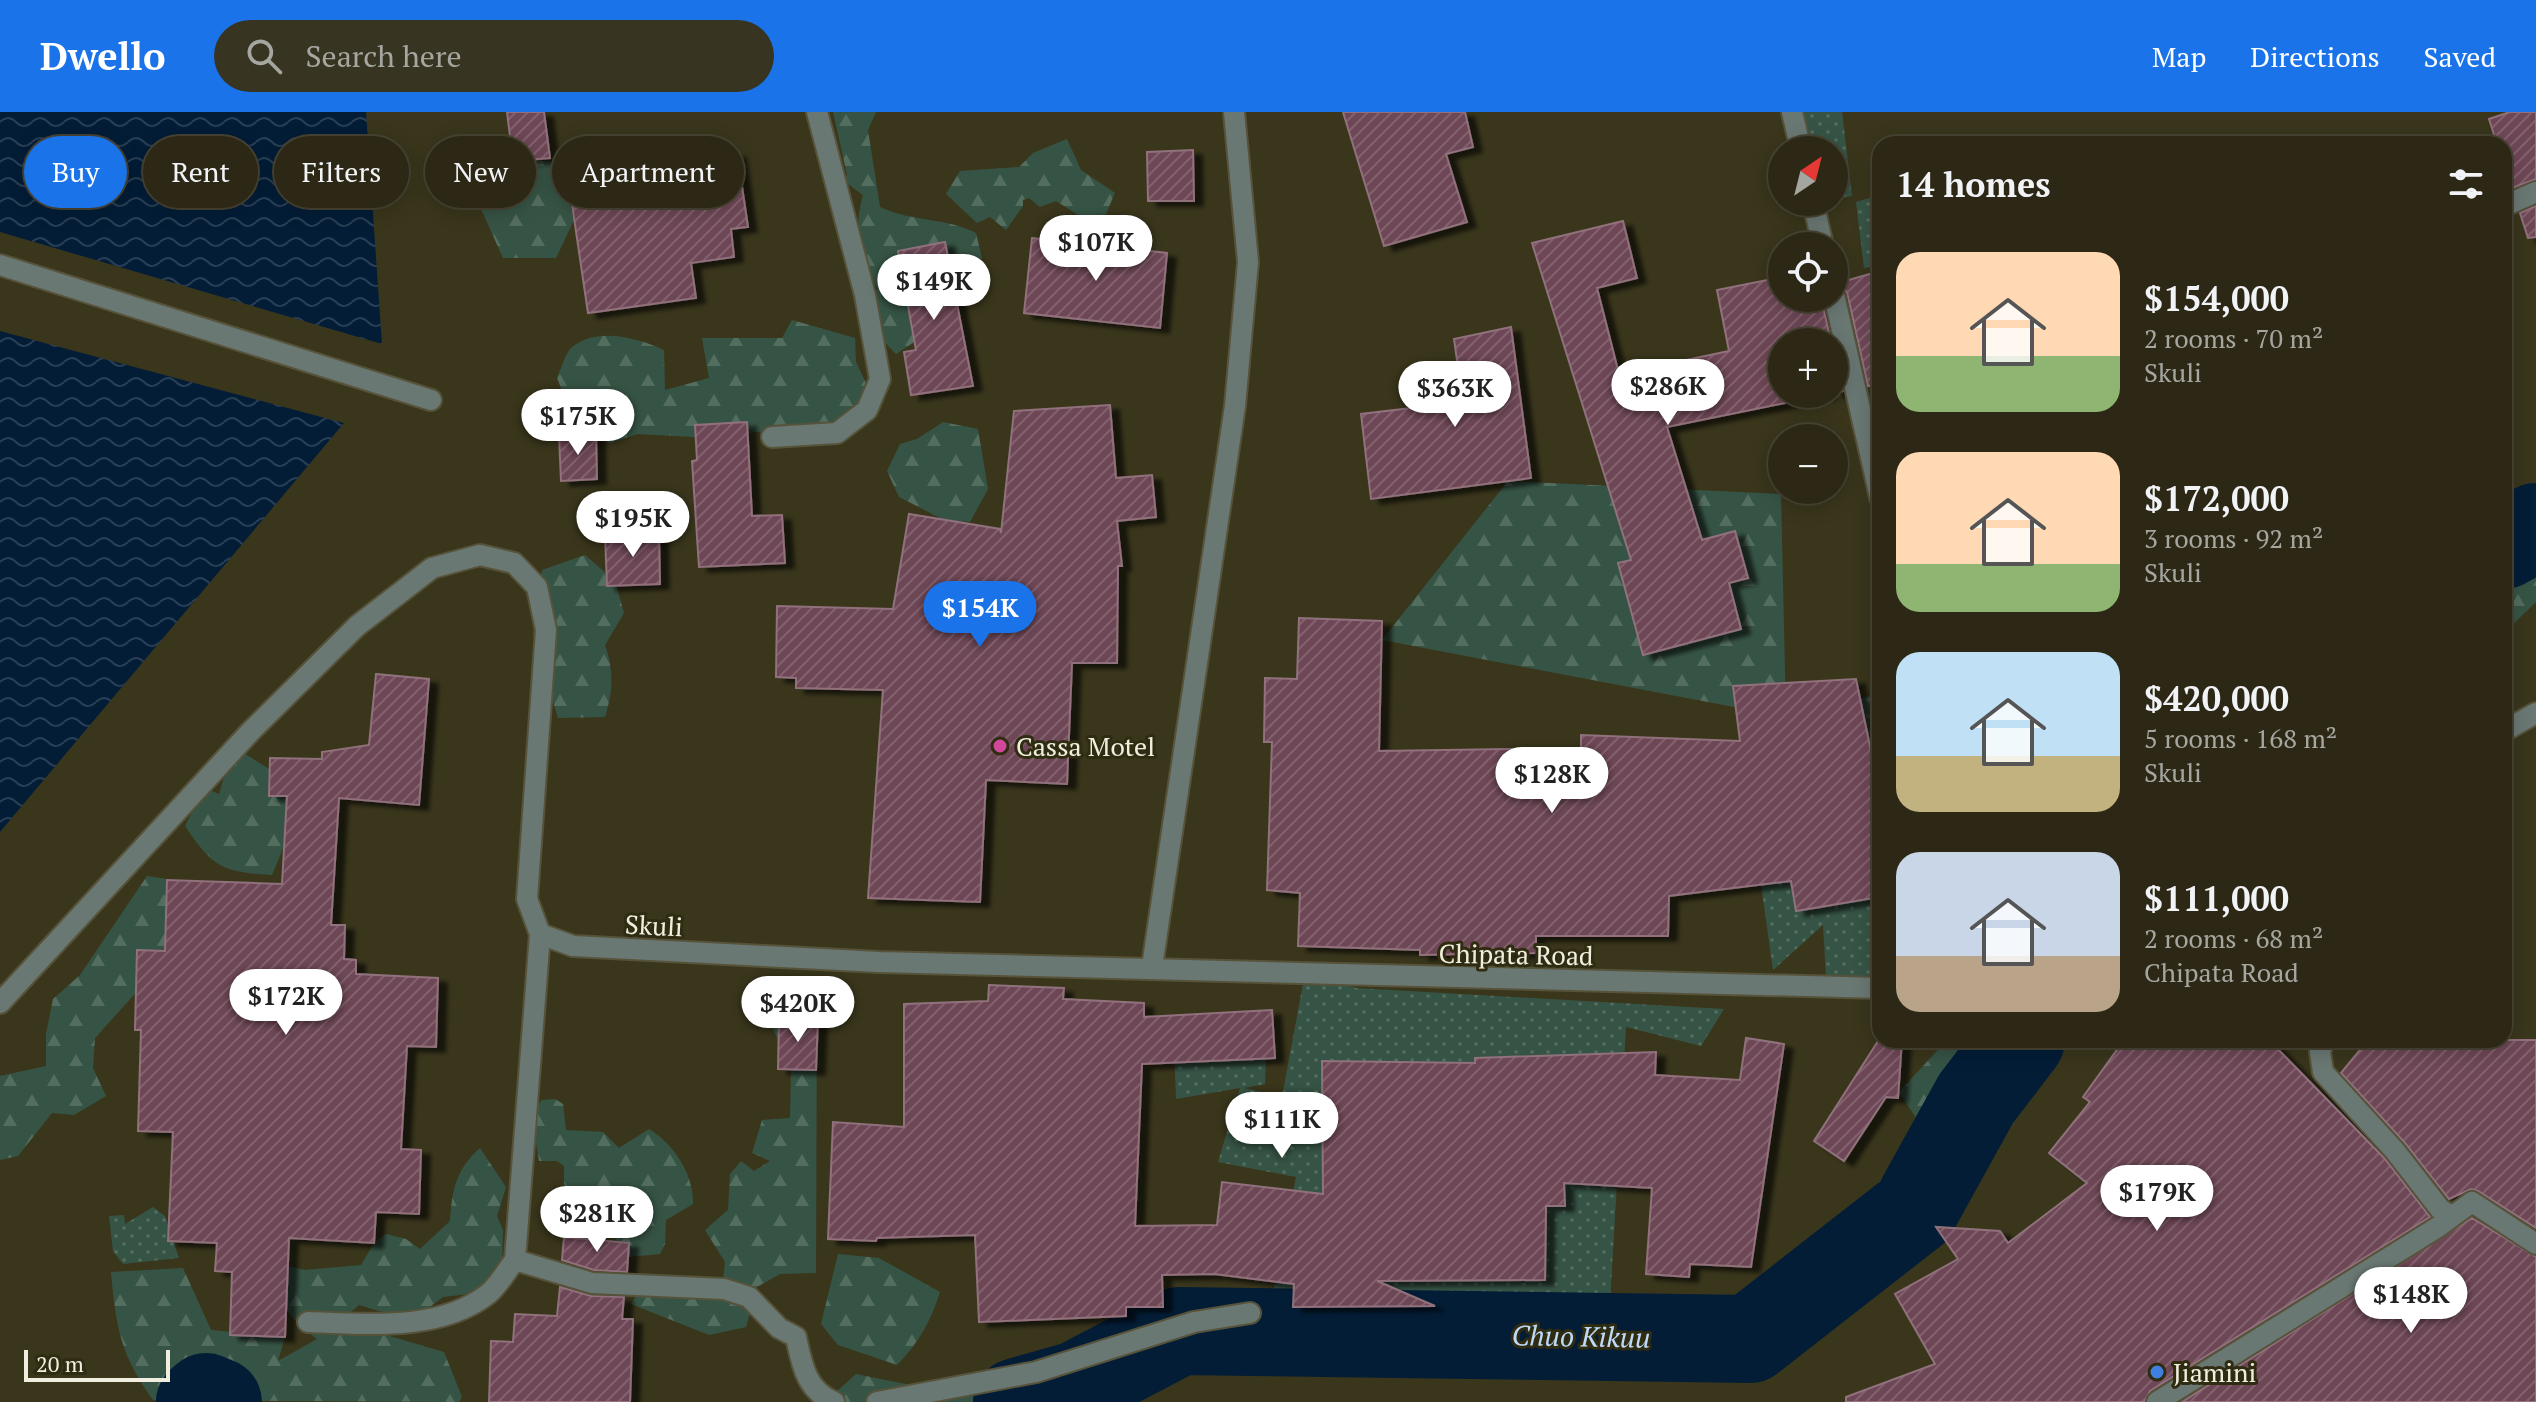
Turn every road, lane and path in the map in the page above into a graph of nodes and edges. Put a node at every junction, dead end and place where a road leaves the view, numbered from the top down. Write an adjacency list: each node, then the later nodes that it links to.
1 (817, 112): 10 (street)
2 (1234, 112): 15 (street)
3 (1792, 112): 4 (street)
4 (1798, 136)
5 (2536, 192): 6 (street)
6 (2512, 202)
7 (0, 265): 9 (street)
8 (1838, 312): 11 (street)
9 (431, 400)
10 (772, 437)
11 (1872, 448)
12 (2536, 713): 13 (street)
13 (2512, 726)
14 (540, 934): 15 (street, Skuli); 17 (street); 21 (street)
15 (1152, 967): 16 (street, Chipata Road)
16 (1872, 988)
17 (0, 1003)
18 (2321, 1048): 19 (street)
19 (2450, 1215): 20 (street); 26 (street)
20 (2536, 1244)
21 (515, 1260): 23 (street); 24 (street)
22 (1250, 1313): 25 (street)
23 (308, 1322)
24 (834, 1402)
25 (877, 1402)
26 (2157, 1402)

